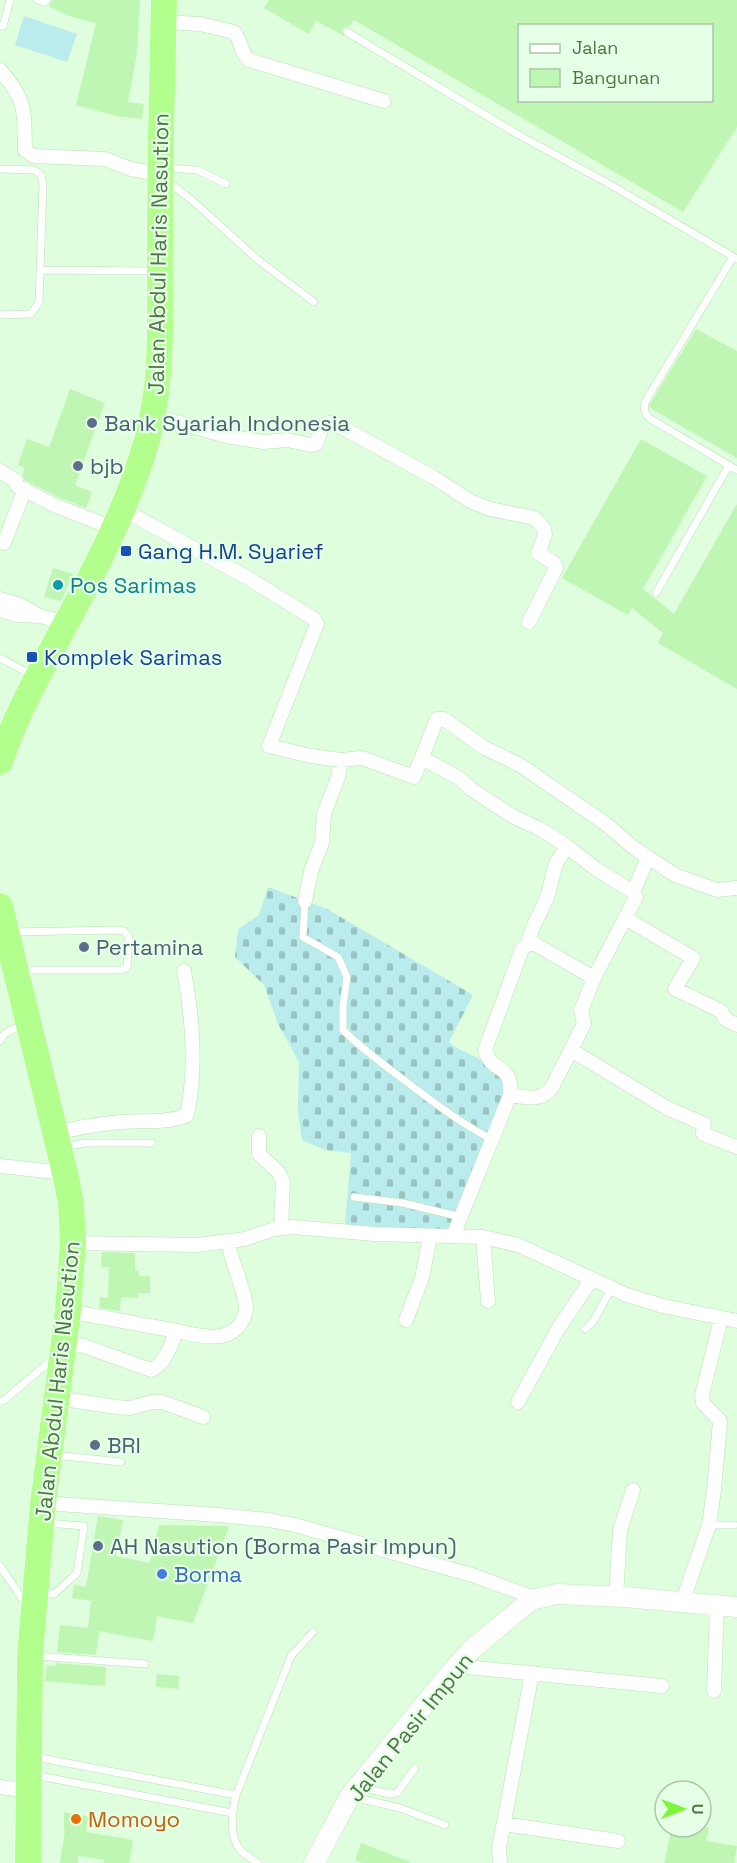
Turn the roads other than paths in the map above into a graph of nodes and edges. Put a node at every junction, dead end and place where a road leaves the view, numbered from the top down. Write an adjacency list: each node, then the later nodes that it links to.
1 (10, 0): 5 (lane)
2 (37, 0): 3 (lane)
3 (47, 0)
4 (164, 11): 8 (street); 10 (highway, Jalan Abdul Haris Nasution)
5 (0, 26)
6 (346, 32): 12 (lane)
7 (0, 70): 10 (street)
8 (384, 101)
9 (0, 169): 13 (lane)
10 (160, 173): 11 (lane); 14 (highway, Jalan Abdul Haris Nasution); 15 (lane)
11 (226, 184)
12 (735, 258): 18 (lane)
13 (40, 270): 14 (lane); 16 (lane)
14 (159, 272): 17 (highway, Jalan Abdul Haris Nasution)
15 (314, 302)
16 (0, 314)
17 (152, 415): 22 (highway, Jalan Abdul Haris Nasution); 29 (street)
18 (729, 465): 19 (lane); 24 (lane)
19 (737, 470)
20 (0, 471): 21 (street)
21 (25, 489): 22 (street); 23 (street)
22 (117, 519): 28 (highway, Jalan Abdul Haris Nasution); 33 (street)
23 (4, 543)
24 (656, 593)
25 (0, 599): 27 (street)
26 (0, 610): 27 (street)
27 (40, 616): 28 (street)
28 (67, 622): 31 (highway, Jalan Abdul Haris Nasution)
29 (529, 622)
30 (0, 658): 31 (lane)
31 (36, 677): 34 (highway, Jalan Abdul Haris Nasution)
32 (422, 758): 33 (street); 35 (street); 36 (street)
33 (341, 760): 39 (street)
34 (0, 762)
35 (567, 847): 38 (street); 43 (street)
36 (648, 858): 37 (street); 38 (street)
37 (737, 888)
38 (633, 892): 41 (street)
39 (305, 901): 53 (lane)
40 (0, 906): 42 (highway, Jalan Abdul Haris Nasution)
41 (625, 918): 46 (street); 48 (street)
42 (7, 933): 44 (highway, Jalan Abdul Haris Nasution); 44 (lane)
43 (528, 944): 46 (street); 51 (street)
44 (15, 970): 47 (highway, Jalan Abdul Haris Nasution)
45 (184, 971): 54 (street)
46 (594, 978): 50 (street)
47 (28, 1024): 49 (lane); 54 (highway, Jalan Abdul Haris Nasution)
48 (737, 1025)
49 (0, 1041)
50 (571, 1050): 51 (street); 56 (street)
51 (510, 1095): 53 (street)
52 (259, 1136): 61 (street)
53 (493, 1140): 60 (street)
54 (57, 1141): 55 (lane); 58 (highway, Jalan Abdul Haris Nasution)
55 (152, 1143)
56 (737, 1147)
57 (0, 1166): 58 (street)
58 (65, 1173): 65 (highway, Jalan Abdul Haris Nasution)
59 (354, 1197): 60 (lane)
60 (461, 1217): 63 (street)
61 (281, 1227): 62 (street); 65 (street)
62 (430, 1236): 63 (street); 72 (street)
63 (453, 1236): 64 (street)
64 (483, 1237): 67 (street); 69 (street)
65 (74, 1243): 70 (highway, Jalan Abdul Haris Nasution)
66 (230, 1252): 75 (street)
67 (591, 1280): 68 (street); 79 (street)
68 (611, 1289): 71 (street); 74 (lane)
69 (488, 1301)
70 (68, 1311): 75 (street); 76 (highway, Jalan Abdul Haris Nasution)
71 (722, 1319): 73 (street); 85 (street)
72 (406, 1320)
73 (737, 1321)
74 (585, 1329)
75 (177, 1331): 76 (street)
76 (64, 1346): 77 (highway, Jalan Abdul Haris Nasution); 78 (lane)
77 (57, 1398): 80 (street); 81 (highway, Jalan Abdul Haris Nasution)
78 (0, 1401)
79 (518, 1402)
80 (204, 1417)
81 (50, 1454): 82 (lane); 84 (highway, Jalan Abdul Haris Nasution)
82 (121, 1462)
83 (633, 1490): 88 (street)
84 (42, 1513): 89 (street); 91 (highway, Jalan Abdul Haris Nasution); 91 (lane)
85 (709, 1525): 86 (lane); 90 (street)
86 (734, 1525)
87 (0, 1566): 91 (lane)
88 (616, 1597): 89 (street); 90 (street)
89 (535, 1598): 96 (street, Jalan Pasir Impun)
90 (682, 1603): 92 (street)
91 (34, 1605): 94 (highway, Jalan Abdul Haris Nasution)
92 (727, 1607): 99 (street)
93 (313, 1632): 104 (lane)
94 (30, 1656): 95 (lane); 101 (highway, Jalan Abdul Haris Nasution)
95 (145, 1664)
96 (455, 1666): 97 (street); 103 (street, Jalan Pasir Impun)
97 (532, 1672): 98 (street); 106 (street)
98 (662, 1686)
99 (714, 1691)
100 (415, 1768): 103 (lane)
101 (30, 1774): 102 (street); 104 (lane); 105 (lane); 109 (highway, Jalan Abdul Haris Nasution)
102 (0, 1787)
103 (354, 1791): 107 (lane); 111 (street, Jalan Pasir Impun)
104 (236, 1795): 105 (lane)
105 (232, 1813): 110 (lane)
106 (504, 1824): 108 (street); 112 (street)
107 (445, 1825)
108 (618, 1841)
109 (28, 1863)
110 (258, 1863)
111 (314, 1863)
112 (500, 1863)

